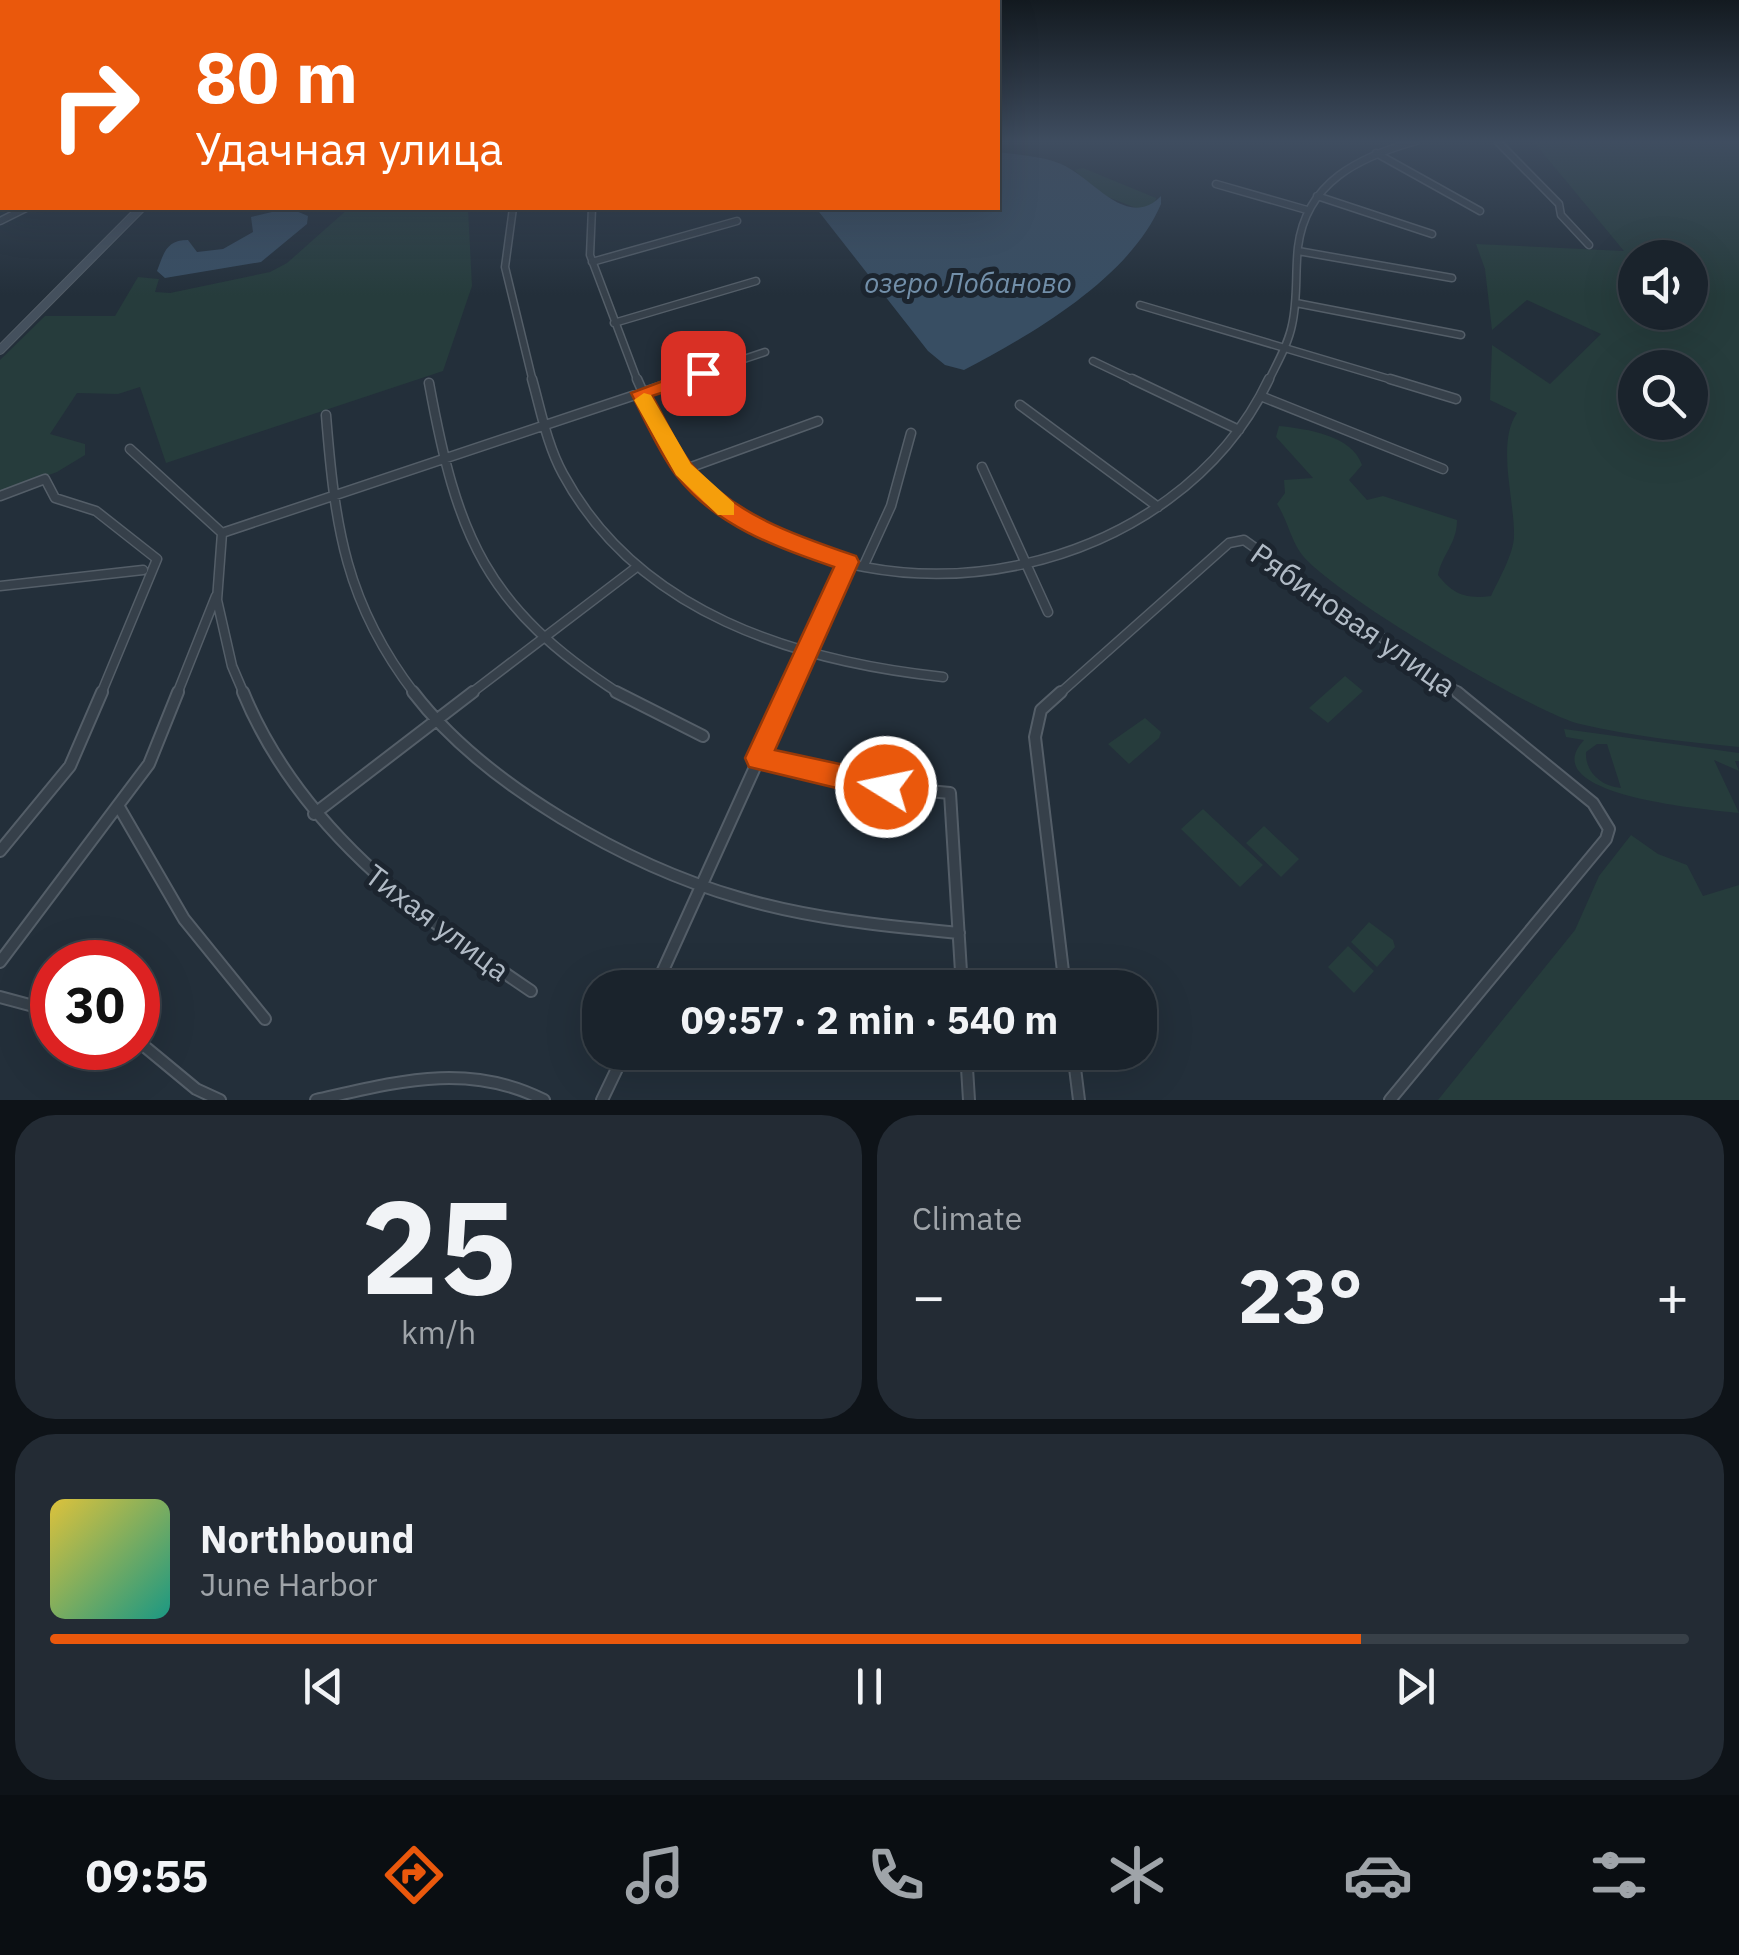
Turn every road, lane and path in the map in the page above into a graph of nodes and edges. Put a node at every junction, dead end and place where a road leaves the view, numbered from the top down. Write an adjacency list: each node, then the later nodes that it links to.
1 (1245, 192): 9 (street)
2 (1320, 192): 5 (street)
3 (1447, 192): 10 (street)
4 (1548, 192): 13 (street)
5 (1316, 196): 9 (street); 12 (street)
6 (139, 210): 23 (main road)
7 (512, 210): 33 (street)
8 (592, 210): 15 (street)
9 (1307, 210): 14 (street)
10 (1480, 211)
11 (737, 221): 15 (street)
12 (1432, 234)
13 (1588, 245)
14 (1298, 251): 16 (street); 18 (street)
15 (592, 262): 20 (street)
16 (1452, 278)
17 (756, 281): 20 (street)
18 (1296, 303): 21 (street); 22 (street)
19 (1140, 306): 22 (street)
20 (614, 323): 27 (street)
21 (1461, 336)
22 (1285, 348): 28 (street); 29 (street)
23 (0, 350)
24 (765, 352): 27 (street)
25 (1093, 360): 34 (street)
26 (429, 383): 37 (street)
27 (641, 393): 33 (street); 39 (street)
28 (1263, 397): 34 (street); 40 (street)
29 (1456, 399)
30 (1020, 404): 43 (street)
31 (326, 414): 42 (street)
32 (818, 421): 39 (street)
33 (546, 425): 37 (street); 46 (street)
34 (1238, 430): 43 (street)
35 (911, 432): 47 (street)
36 (130, 449): 44 (street)
37 (443, 460): 42 (street); 53 (street)
38 (982, 467): 48 (street)
39 (684, 470): 45 (street)
40 (1443, 470)
41 (0, 496): 61 (street)
42 (334, 496): 44 (street); 56 (street)
43 (1158, 507): 48 (street)
44 (222, 533): 51 (street, Тихая улица)
45 (848, 562): 47 (street); 54 (street)
46 (638, 566): 53 (street); 54 (street)
47 (864, 566): 48 (street)
48 (1027, 568): 52 (street)
49 (143, 570): 50 (street)
50 (0, 586)
51 (216, 596): 59 (street); 60 (street, Тихая улица)
52 (1048, 612)
53 (544, 638): 56 (street); 57 (street)
54 (805, 654): 55 (street); 58 (street)
55 (943, 678)
56 (437, 720): 60 (street); 62 (street)
57 (703, 736)
58 (758, 758): 62 (street); 63 (street)
59 (119, 807): 64 (street); 71 (street)
60 (314, 814): 68 (street, Тихая улица)
61 (0, 851)
62 (701, 884): 63 (street); 65 (street)
63 (959, 933): 66 (street)
64 (0, 962)
65 (662, 970)
66 (961, 970)
67 (1063, 970): 82 (street, Рябиновая улица)
68 (531, 992)
69 (0, 997): 70 (street)
70 (30, 1005)
71 (265, 1019)
72 (160, 1059): 76 (street)
73 (616, 1070): 79 (street)
74 (967, 1070): 80 (street)
75 (1075, 1070): 81 (street)
76 (220, 1100)
77 (316, 1100): 78 (street)
78 (544, 1100)
79 (602, 1100)
80 (969, 1100)
81 (1078, 1100)
82 (1390, 1100)

